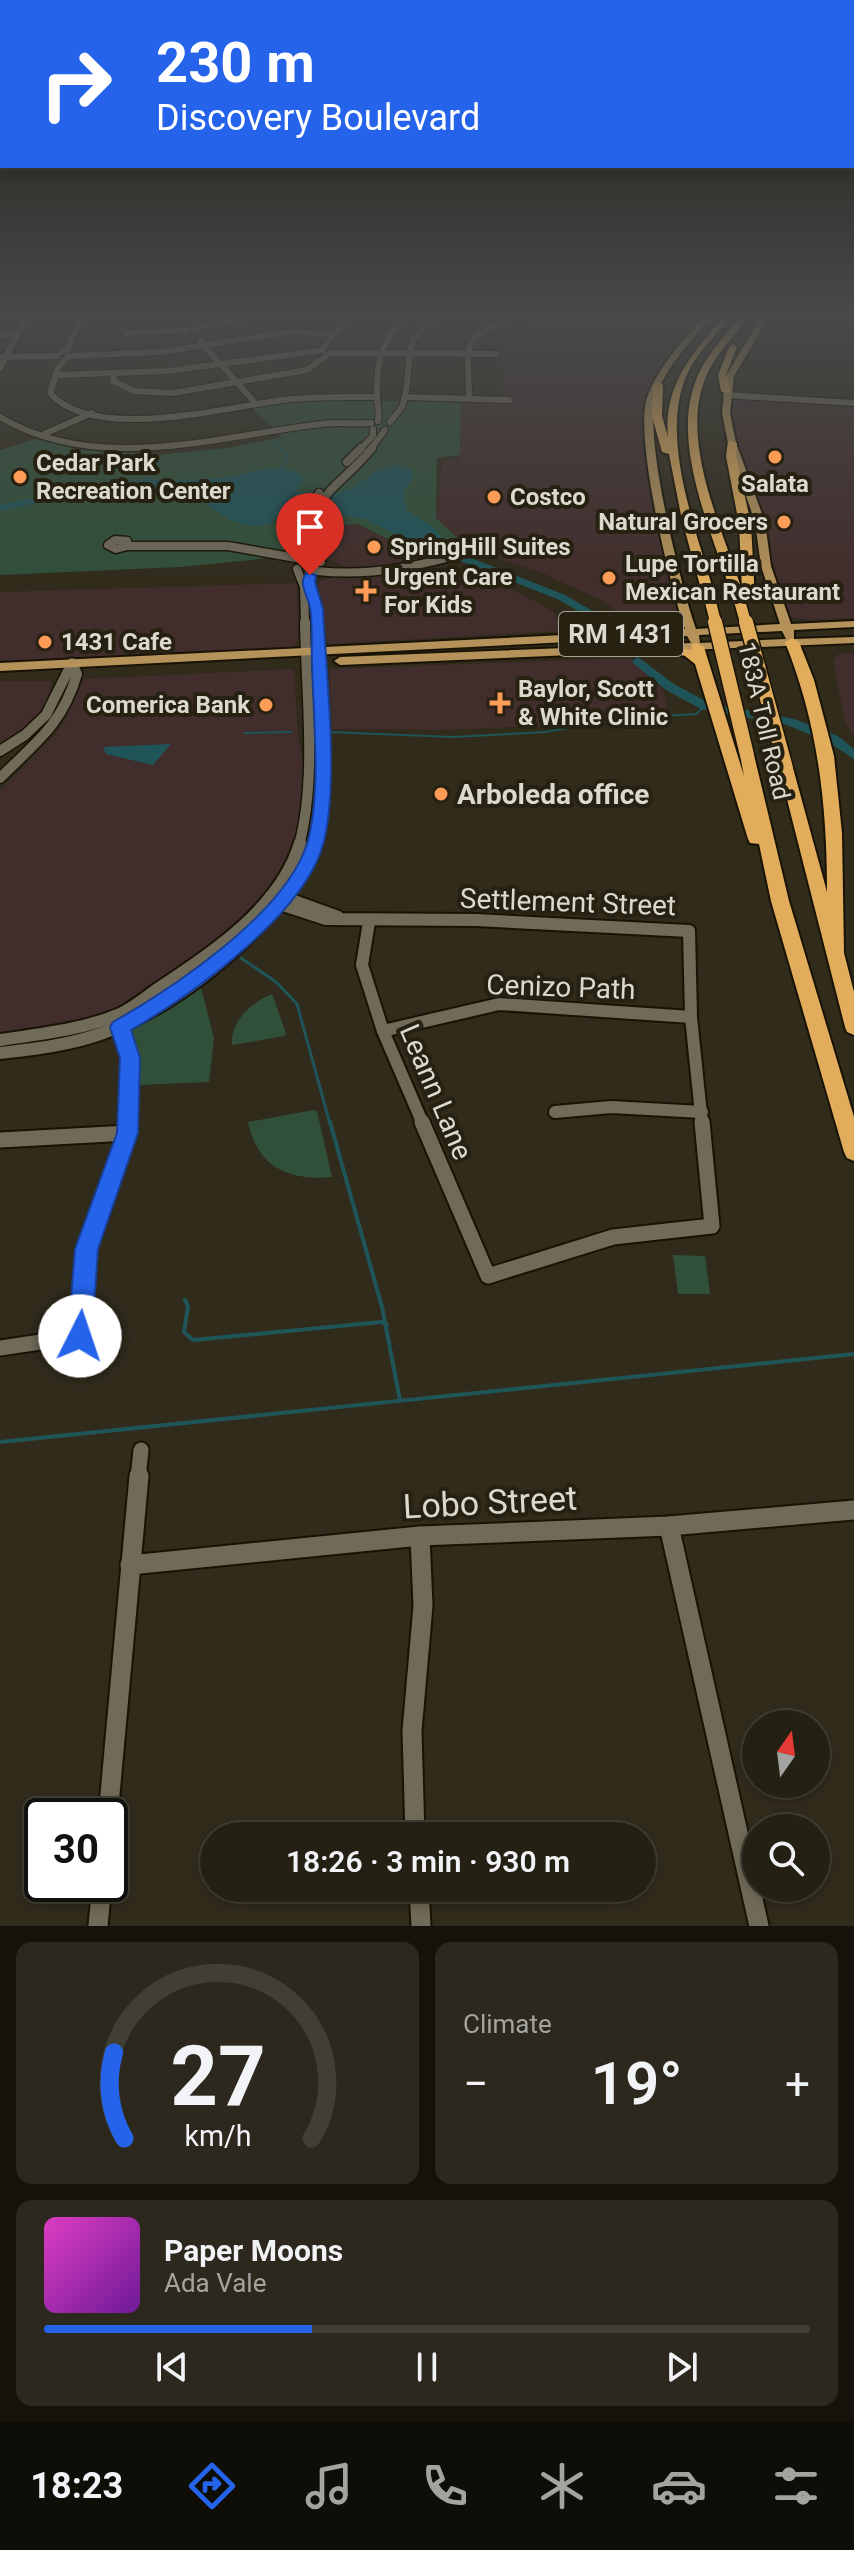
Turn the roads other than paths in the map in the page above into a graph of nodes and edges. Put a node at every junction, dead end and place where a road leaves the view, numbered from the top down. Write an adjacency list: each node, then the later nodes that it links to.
1 (65, 402): 11 (street)
2 (276, 402): 10 (street)
3 (376, 402): 15 (street)
4 (403, 402): 13 (street)
5 (651, 402): 33 (main road)
6 (658, 402): 19 (highway)
7 (674, 402): 19 (highway, 183A Toll Road)
8 (693, 402): 32 (highway, 183A Toll Road)
9 (727, 402): 18 (main road)
10 (256, 404): 11 (street)
11 (92, 413): 17 (street)
12 (0, 417): 17 (street)
13 (390, 422): 15 (street); 16 (street)
14 (0, 424): 17 (street)
15 (373, 425): 16 (street); 17 (street); 20 (street)
16 (385, 430): 20 (street)
17 (42, 436)
18 (732, 443): 31 (main road); 32 (highway)
19 (680, 484): 50 (highway, 183A Toll Road, bridge)
20 (328, 485): 21 (street)
21 (314, 507): 25 (street); 26 (street)
22 (127, 546): 24 (street)
23 (479, 549): 28 (street)
24 (281, 558): 25 (street); 27 (street)
25 (304, 559): 26 (street); 27 (street)
26 (319, 567): 27 (street); 28 (street); 29 (street); 30 (street)
27 (296, 568): 40 (street)
28 (349, 572): 29 (street)
29 (332, 573): 30 (street)
30 (313, 592): 40 (street)
31 (776, 598): 33 (main road); 36 (main road)
32 (744, 599): 52 (highway, 183A Toll Road, bridge)
33 (686, 610): 35 (main road)
34 (854, 624): 36 (main road, RM 1431)
35 (691, 631): 36 (main road, RM 1431); 38 (main road); 40 (main road, RM 1431)
36 (790, 635): 37 (main road, RM 1431); 38 (main road, RM 1431); 52 (highway)
37 (854, 640)
38 (697, 647): 39 (main road, RM 1431); 41 (highway)
39 (666, 649): 40 (main road, RM 1431); 41 (highway)
40 (311, 657): 43 (main road, RM 1431); 49 (street); 49 (street)
41 (702, 662): 50 (highway)
42 (0, 667): 43 (main road, RM 1431)
43 (71, 670): 44 (main road, RM 1431); 45 (street); 46 (street)
44 (0, 677)
45 (40, 721): 46 (street); 47 (street)
46 (54, 724): 48 (street)
47 (0, 751)
48 (2, 773)
49 (279, 899): 51 (street, Settlement Street); 54 (street); 57 (street)
50 (780, 901): 63 (highway, 183A Toll Road)
51 (369, 922): 53 (street, Settlement Street); 56 (street, Leann Lane)
52 (836, 951): 55 (highway, 183A Toll Road)
53 (691, 1017): 56 (street, Cenizo Path); 60 (street, Settlement Street)
54 (120, 1027): 58 (street); 61 (street)
55 (854, 1027)
56 (383, 1031): 64 (street, Leann Lane)
57 (0, 1040)
58 (0, 1053)
59 (555, 1112): 60 (street)
60 (702, 1112): 64 (street, Settlement Street)
61 (128, 1133): 62 (street); 65 (street)
62 (0, 1140)
63 (854, 1152)
64 (712, 1226)
65 (0, 1348)
66 (141, 1450): 70 (street)
67 (854, 1510): 68 (street, Lobo Street)
68 (669, 1526): 69 (street, Lobo Street); 77 (street)
69 (420, 1536): 70 (street, Lobo Street); 72 (street)
70 (130, 1565): 71 (street)
71 (110, 1798)
72 (415, 1822)
73 (100, 1902): 75 (street)
74 (420, 1902): 76 (street)
75 (98, 1926)
76 (421, 1926)
77 (759, 1926)

